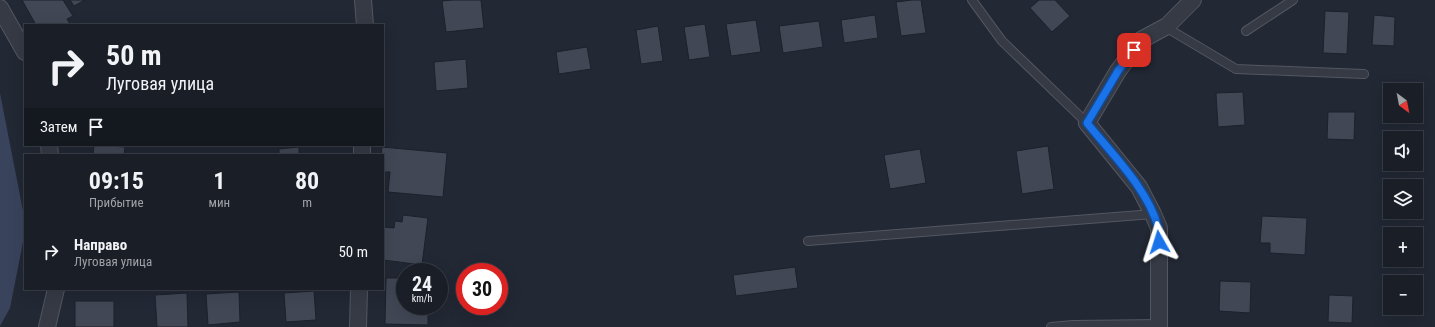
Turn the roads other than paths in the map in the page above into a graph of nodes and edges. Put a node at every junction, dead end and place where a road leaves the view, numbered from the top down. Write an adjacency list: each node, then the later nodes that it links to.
1 (363, 0): 6 (street)
2 (972, 0): 11 (lane)
3 (1192, 0): 7 (street)
4 (1293, 0): 8 (lane)
5 (0, 8): 9 (street)
6 (365, 24)
7 (1167, 26): 10 (lane); 11 (street)
8 (1246, 31)
9 (24, 50)
10 (1364, 74)
11 (1087, 123): 12 (street)
12 (1153, 214): 13 (lane); 16 (street)
13 (808, 241)
14 (56, 290): 17 (street)
15 (359, 290): 18 (street)
16 (1159, 326): 19 (lane)
17 (47, 327)
18 (358, 327)
19 (1051, 327)

